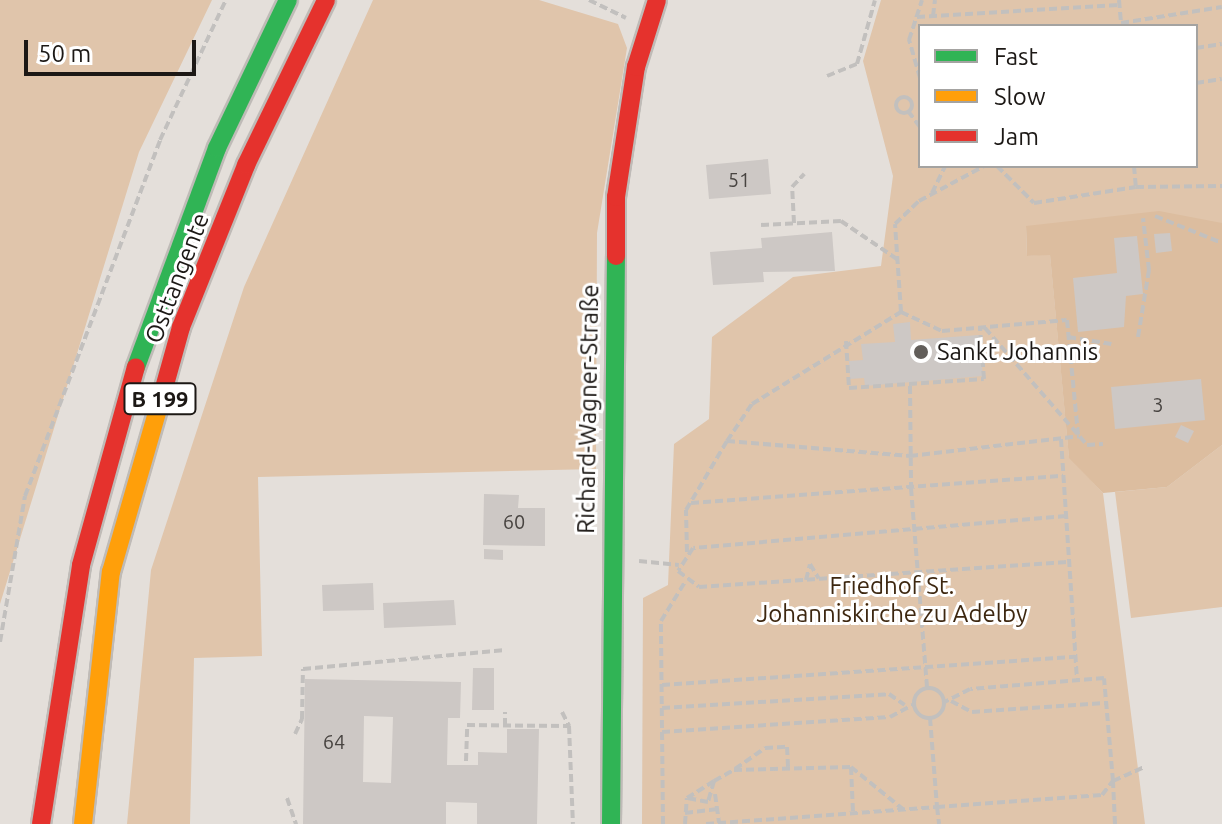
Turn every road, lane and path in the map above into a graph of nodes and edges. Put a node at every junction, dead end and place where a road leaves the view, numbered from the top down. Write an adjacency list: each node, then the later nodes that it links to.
1 (226, 0): 63 (path)
2 (288, 0): 99 (main road, Osttangente / B 199)
3 (326, 0): 100 (main road, Osttangente / B 199)
4 (589, 0): 10 (path)
5 (657, 0): 103 (main road, Richard-Wagner-Straße)
6 (875, 0): 19 (path)
7 (922, 0): 13 (path)
8 (935, 0): 12 (path)
9 (1119, 2): 12 (path); 14 (path)
10 (612, 7)
11 (1222, 7): 15 (path)
12 (933, 16): 13 (path)
13 (917, 17): 18 (path)
14 (1121, 24)
15 (1127, 24)
16 (1222, 44): 17 (path)
17 (1198, 48)
18 (918, 71)
19 (827, 76)
20 (1222, 79): 21 (path)
21 (1198, 83)
22 (908, 111): 23 (path)
23 (918, 124)
24 (944, 168): 31 (path)
25 (980, 168): 31 (path)
26 (999, 168): 30 (path)
27 (1134, 168): 30 (path)
28 (804, 174): 34 (path)
29 (1222, 186): 30 (path)
30 (1136, 187)
31 (932, 194): 37 (path)
32 (1155, 216): 36 (path)
33 (1143, 218): 41 (path)
34 (794, 223): 35 (path); 37 (path)
35 (761, 225)
36 (1222, 243)
37 (897, 259): 38 (path)
38 (901, 312): 39 (path); 42 (path)
39 (983, 328): 40 (path); 44 (path); 45 (path)
40 (1068, 337): 43 (path); 45 (path)
41 (1138, 337)
42 (846, 341): 44 (path); 47 (path)
43 (1111, 344)
44 (910, 386): 49 (path)
45 (1078, 435): 46 (path); 48 (path)
46 (1061, 438): 49 (path); 50 (path)
47 (727, 441): 49 (path); 52 (path)
48 (1103, 444)
49 (910, 456): 51 (path)
50 (1063, 476): 51 (path); 53 (path)
51 (911, 488): 52 (path); 54 (path)
52 (690, 503): 55 (path)
53 (1066, 516): 54 (path); 57 (path)
54 (913, 531): 55 (path); 59 (path)
55 (687, 552): 58 (path)
56 (628, 561): 58 (path)
57 (1067, 562): 59 (path); 65 (path)
58 (679, 565): 62 (path)
59 (916, 573): 60 (path); 66 (path)
60 (819, 579): 61 (path); 61 (path)
61 (806, 580): 62 (path)
62 (685, 582): 68 (path)
63 (0, 642)
64 (505, 650): 82 (path)
65 (1075, 657): 66 (path); 67 (path)
66 (925, 667): 68 (path); 69 (path)
67 (1077, 680): 70 (path); 72 (path)
68 (662, 685): 75 (path)
69 (927, 687): 71 (path); 73 (path)
70 (951, 701): 71 (path); 72 (path)
71 (945, 702): 78 (path)
72 (1106, 703): 89 (path)
73 (914, 704): 74 (path); 78 (path)
74 (905, 705): 75 (path); 81 (path)
75 (662, 708): 81 (path)
76 (505, 712): 79 (path)
77 (562, 712): 80 (path)
78 (930, 718): 93 (path)
79 (505, 726): 80 (path); 83 (path)
80 (569, 726): 102 (path)
81 (662, 732): 104 (path)
82 (295, 734)
83 (466, 761)
84 (851, 767): 86 (path); 95 (path); 97 (path)
85 (1144, 767): 89 (path)
86 (788, 769): 87 (path); 87 (path)
87 (734, 770): 88 (path)
88 (714, 781): 90 (path); 92 (path)
89 (1113, 781): 93 (path); 108 (path)
90 (715, 794): 92 (path); 94 (path)
91 (287, 798): 101 (path)
92 (687, 798): 96 (path)
93 (937, 807): 95 (path); 107 (path)
94 (718, 809): 96 (path); 98 (path)
95 (904, 810): 97 (path)
96 (685, 813): 105 (path)
97 (853, 813): 98 (path)
98 (719, 823): 106 (path)
99 (41, 824)
100 (83, 824)
101 (296, 824)
102 (573, 824)
103 (611, 824)
104 (663, 824)
105 (685, 824)
106 (706, 824)
107 (939, 824)
108 (1115, 824)

